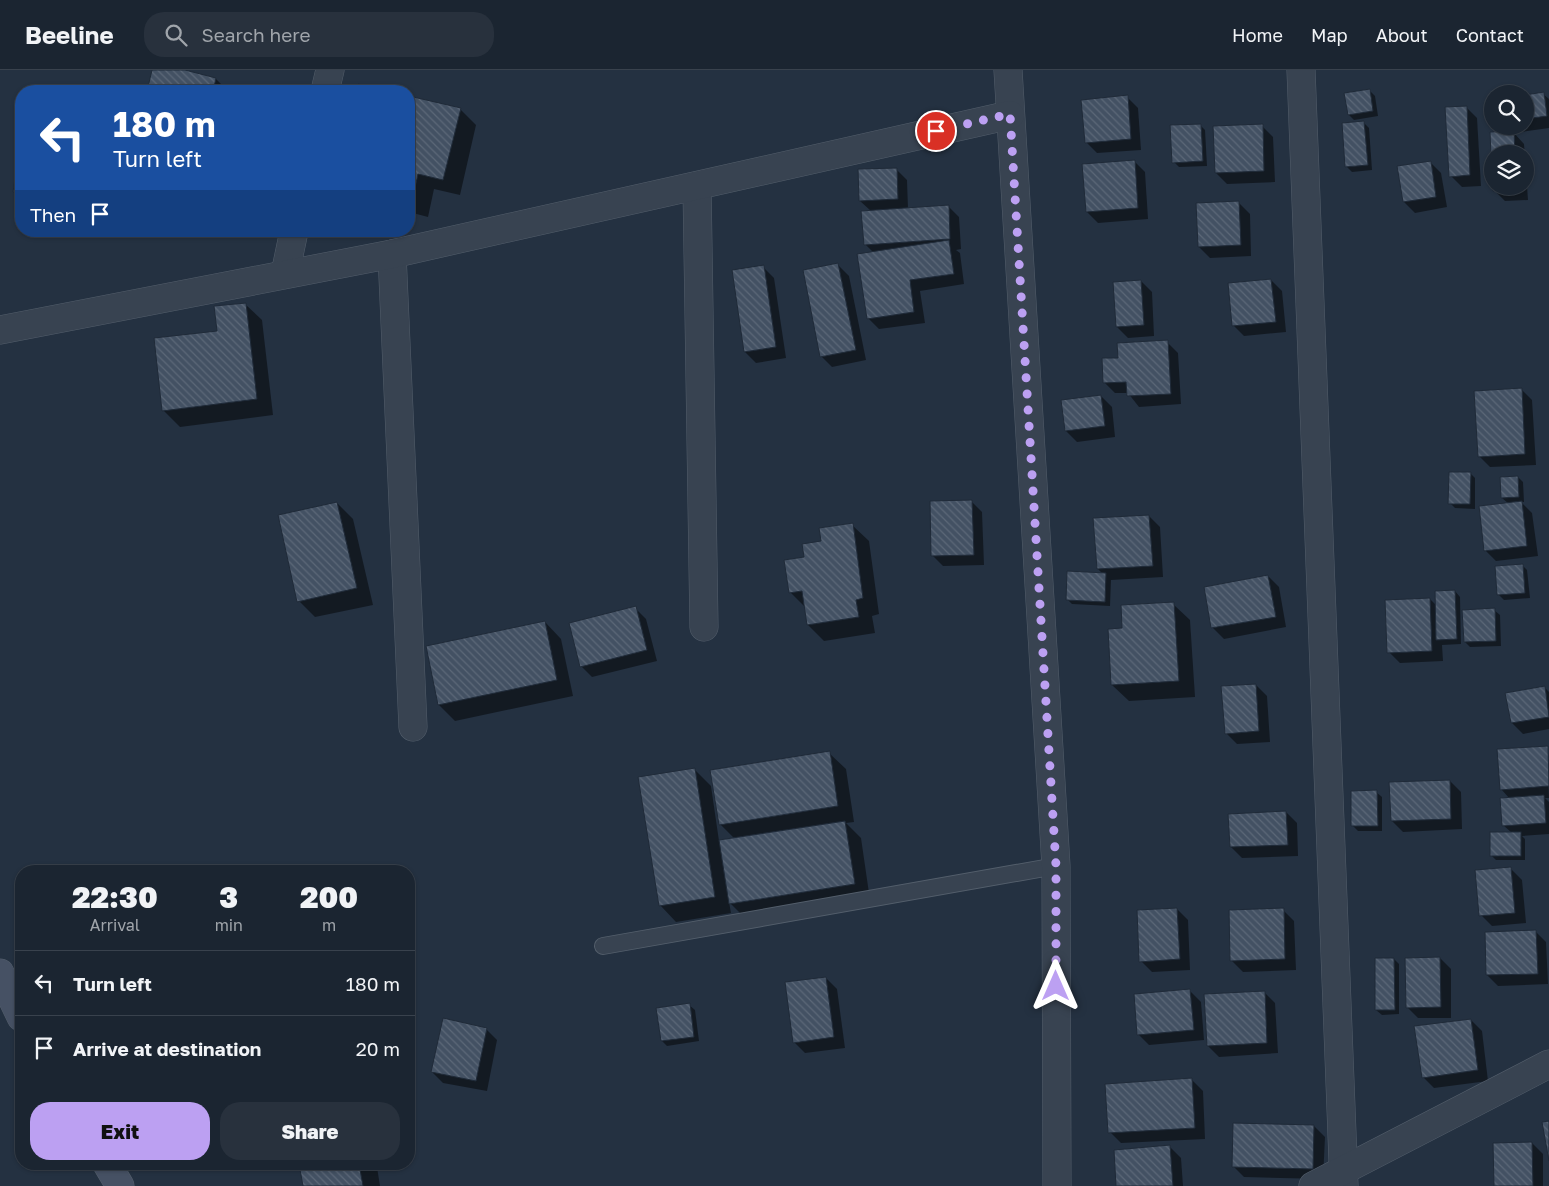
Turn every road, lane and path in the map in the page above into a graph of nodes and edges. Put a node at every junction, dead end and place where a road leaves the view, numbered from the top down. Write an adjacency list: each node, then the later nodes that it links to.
1 (330, 70): 4 (street)
2 (1008, 70): 5 (street)
3 (1301, 70): 19 (street)
4 (327, 85)
5 (1010, 114): 6 (street); 13 (street)
6 (696, 186): 8 (street); 11 (street)
7 (293, 237): 9 (street)
8 (392, 254): 9 (street); 12 (street)
9 (285, 274): 10 (street)
10 (0, 330)
11 (704, 627)
12 (413, 727)
13 (1056, 866): 14 (lane); 21 (street)
14 (602, 946)
15 (0, 974): 16 (main road)
16 (15, 1005)
17 (1549, 1064): 19 (street)
18 (111, 1170): 20 (main road)
19 (1343, 1178): 22 (street)
20 (120, 1186)
21 (1057, 1186)
22 (1313, 1186)

